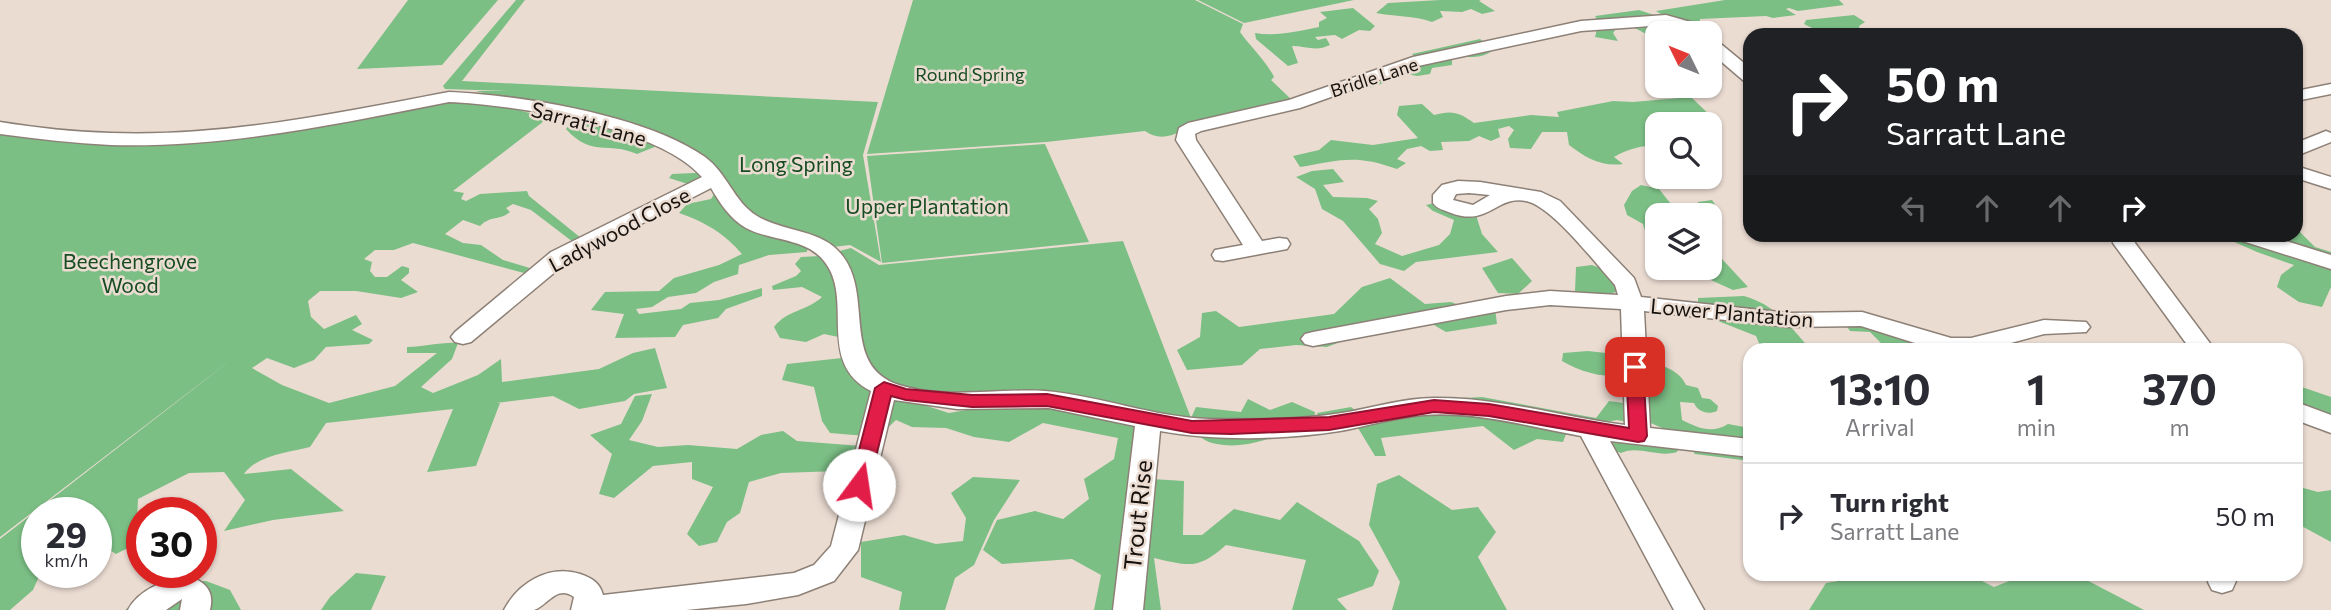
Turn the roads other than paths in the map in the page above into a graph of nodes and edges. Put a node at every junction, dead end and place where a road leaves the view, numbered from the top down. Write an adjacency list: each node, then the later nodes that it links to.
1 (1645, 21): 18 (street, Bridle Lane)
2 (1652, 21): 3 (street, Bridle Lane)
3 (1669, 21)
4 (1722, 54): 5 (street)
5 (1743, 71)
6 (2331, 89): 7 (street)
7 (2303, 95)
8 (0, 128): 12 (street, Sarratt Lane)
9 (2326, 137): 10 (street)
10 (2303, 147)
11 (2303, 174): 13 (street)
12 (713, 179): 23 (street, Ladywood Close); 28 (street, Sarratt Lane)
13 (2331, 183)
14 (1509, 193): 21 (street, Lower Plantation)
15 (2124, 242): 27 (street)
16 (2266, 242): 20 (street)
17 (1279, 244): 18 (street)
18 (1256, 248): 19 (street)
19 (1223, 255)
20 (2331, 262)
21 (1632, 303): 24 (street, Lower Plantation); 25 (street, Lower Plantation); 33 (street, Lower Plantation)
22 (2070, 331): 26 (street, Lower Plantation)
23 (461, 339)
24 (1313, 339)
25 (1941, 343)
26 (1981, 343)
27 (2198, 343)
28 (884, 388): 30 (street); 35 (street)
29 (2303, 414): 31 (street)
30 (1148, 421): 32 (street); 39 (street, Trout Rise)
31 (2331, 424)
32 (1590, 428): 33 (street); 40 (street)
33 (1638, 436): 34 (street)
34 (1743, 447)
35 (587, 609): 38 (street)
36 (143, 610): 37 (street)
37 (195, 610)
38 (519, 610)
39 (1128, 610)
40 (1689, 610)

